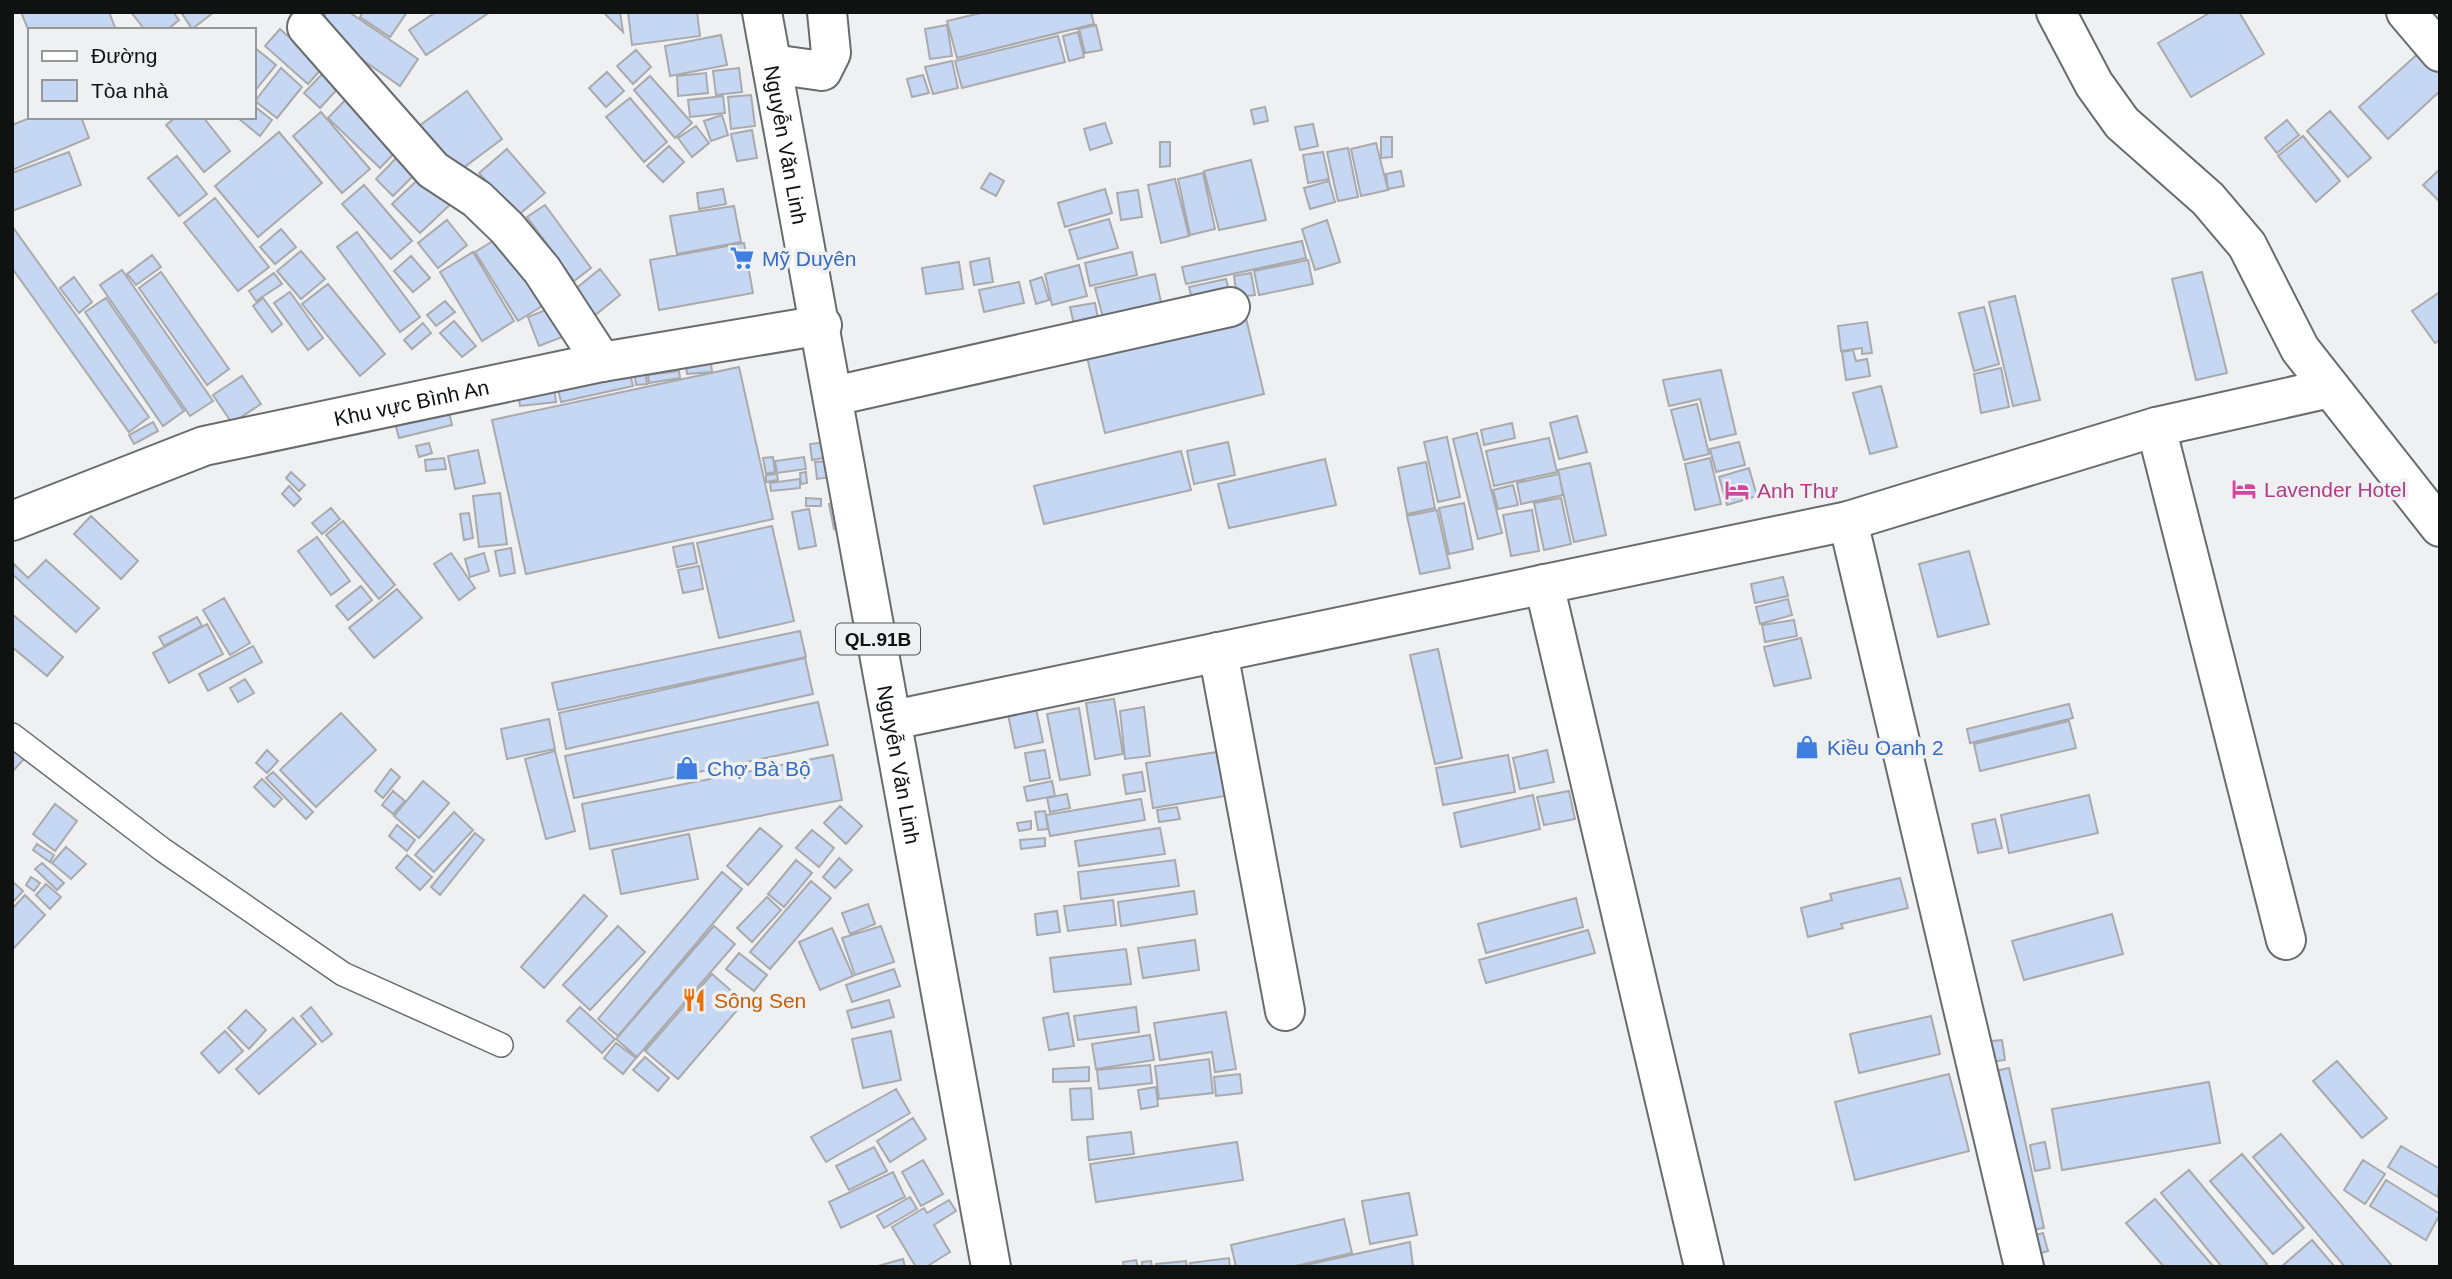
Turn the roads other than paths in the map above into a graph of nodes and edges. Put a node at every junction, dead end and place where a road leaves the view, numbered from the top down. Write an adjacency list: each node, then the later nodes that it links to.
1 (762, 12): 7 (main road, Nguyễn Văn Linh / QL.91B)
2 (827, 12): 7 (main road)
3 (2056, 12): 11 (main road)
4 (2406, 12): 6 (main road)
5 (307, 27): 10 (main road)
6 (2440, 52)
7 (772, 64): 9 (main road, Nguyễn Văn Linh / QL.91B)
8 (1230, 307): 12 (main road)
9 (822, 324): 10 (main road, Khu vực Bình An); 12 (main road, Nguyễn Văn Linh / QL.91B)
10 (602, 362): 14 (main road, Khu vực Bình An)
11 (2330, 388): 13 (main road); 16 (main road)
12 (834, 396): 19 (main road, Nguyễn Văn Linh / QL.91B)
13 (2156, 427): 15 (main road); 21 (main road)
14 (12, 521)
15 (1848, 521): 17 (main road); 26 (main road)
16 (2440, 527)
17 (1544, 584): 18 (main road); 25 (main road)
18 (1218, 652): 19 (main road); 22 (main road)
19 (892, 720): 24 (main road, Nguyễn Văn Linh / QL.91B)
20 (12, 735): 23 (lane)
21 (2286, 940)
22 (1284, 1011)
23 (501, 1045)
24 (991, 1267)
25 (1704, 1267)
26 (2024, 1267)

